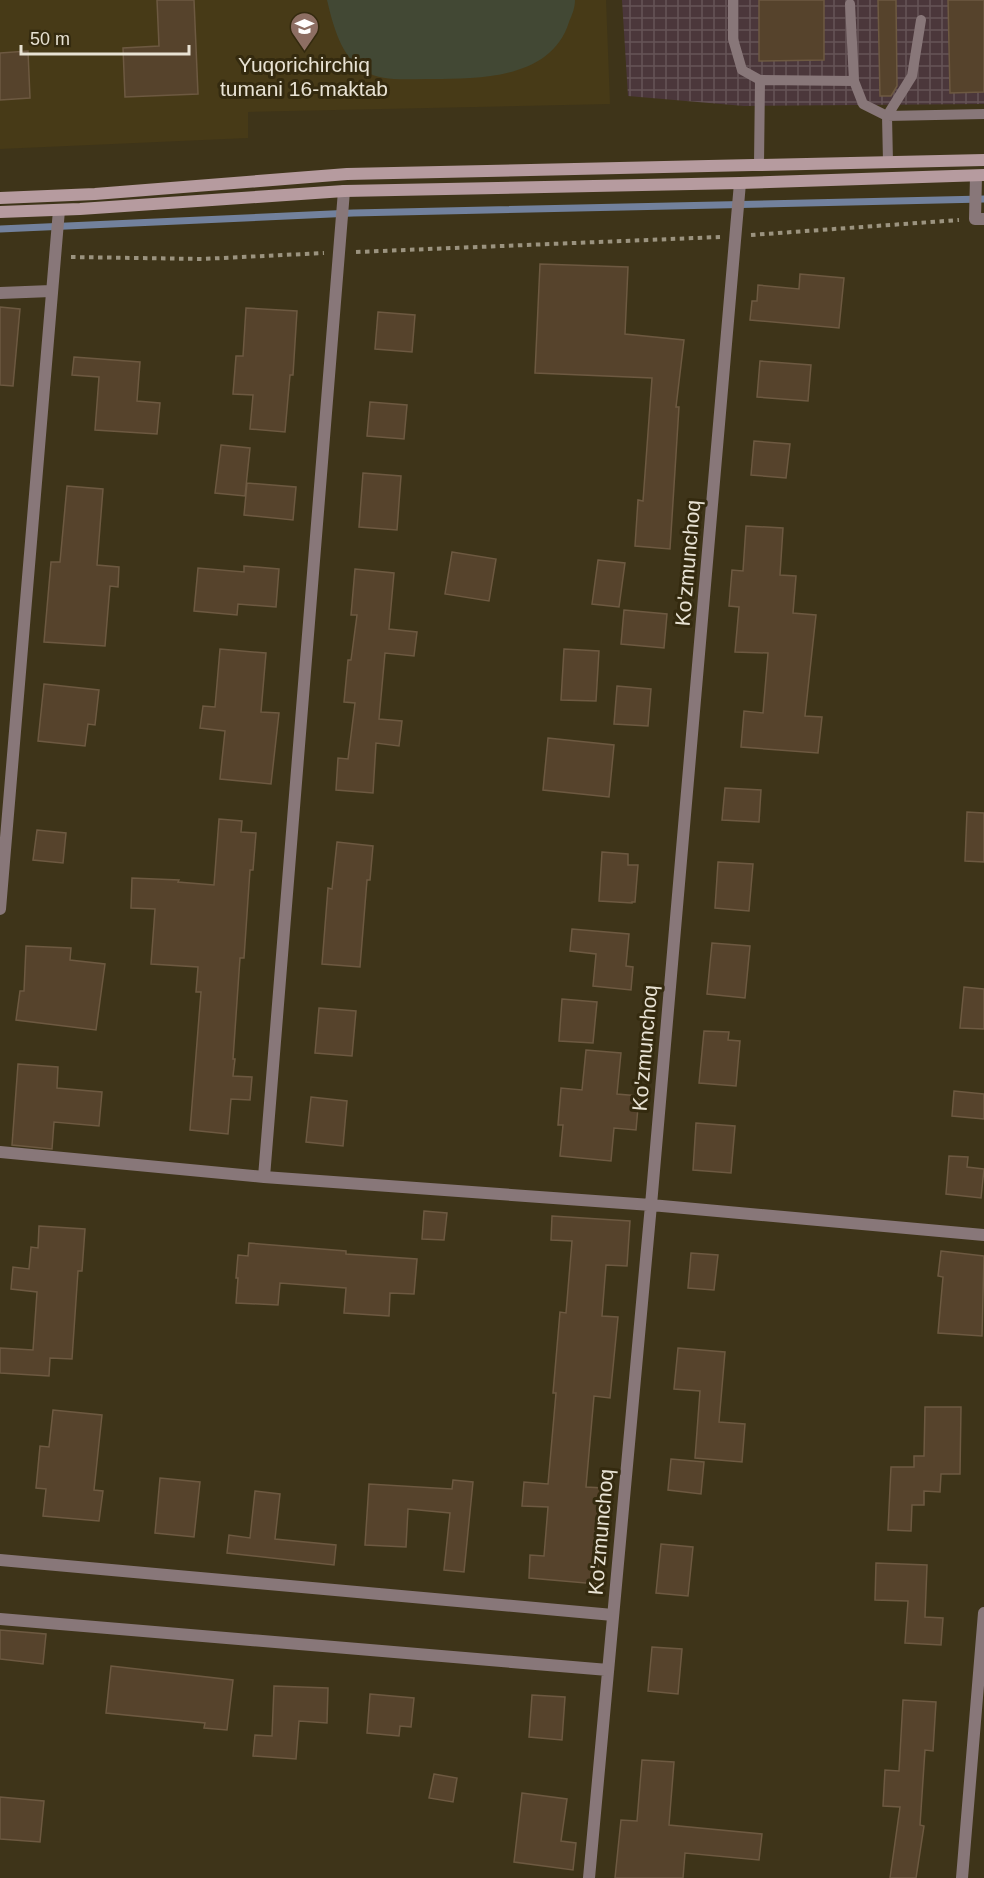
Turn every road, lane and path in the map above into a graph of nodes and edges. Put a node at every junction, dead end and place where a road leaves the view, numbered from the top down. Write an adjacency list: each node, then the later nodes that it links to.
1 (733, 0): 4 (lane)
2 (850, 4): 5 (lane)
3 (921, 20): 7 (lane)
4 (760, 80): 5 (lane); 10 (lane)
5 (854, 81): 7 (lane)
6 (984, 114): 7 (lane)
7 (887, 116): 9 (lane)
8 (984, 160): 9 (main road)
9 (888, 162): 10 (main road)
10 (759, 164): 14 (main road)
11 (979, 178): 12 (main road); 17 (street)
12 (739, 186): 13 (main road); 18 (street, Ko'zmunchoq)
13 (344, 191): 16 (main road); 20 (street)
14 (0, 198)
15 (0, 212): 16 (main road)
16 (59, 212): 19 (street)
17 (980, 219): 18 (path)
18 (736, 237): 20 (path); 26 (street, Ko'zmunchoq)
19 (56, 252): 20 (path); 21 (street)
20 (340, 252): 25 (street)
21 (51, 291): 22 (street); 23 (street)
22 (0, 293)
23 (0, 909)
24 (0, 1152): 25 (street)
25 (264, 1176): 26 (street)
26 (651, 1205): 27 (street); 30 (street, Ko'zmunchoq)
27 (984, 1235)
28 (0, 1560): 30 (street)
29 (984, 1613): 34 (street)
30 (613, 1615): 32 (street, Ko'zmunchoq)
31 (0, 1619): 32 (street)
32 (608, 1670): 33 (street, Ko'zmunchoq)
33 (589, 1878)
34 (962, 1878)

